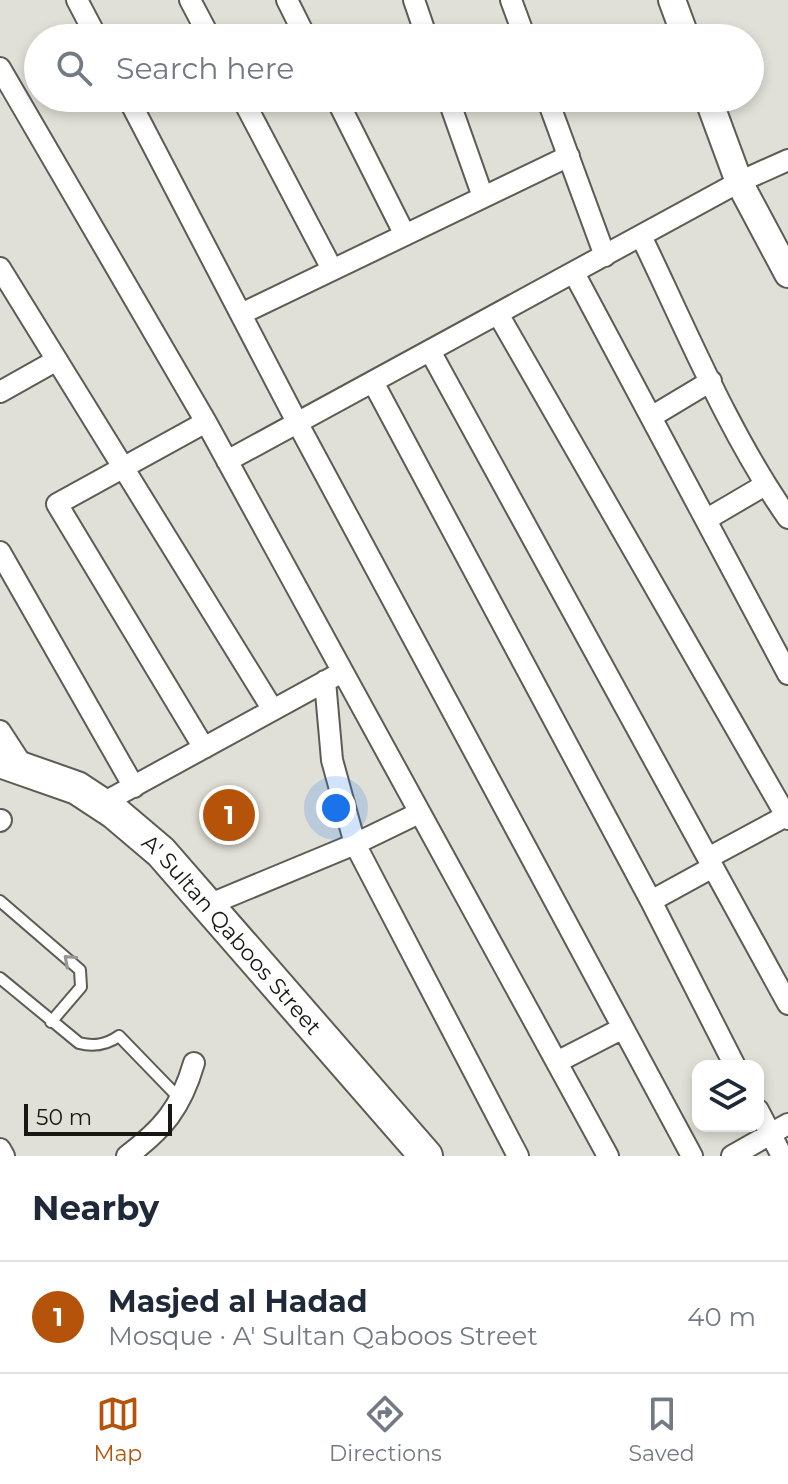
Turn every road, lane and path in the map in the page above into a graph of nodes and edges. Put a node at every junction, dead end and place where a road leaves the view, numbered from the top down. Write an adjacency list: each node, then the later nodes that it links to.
1 (77, 0): 7 (street)
2 (190, 0): 8 (street)
3 (287, 0): 9 (street)
4 (414, 0): 10 (street)
5 (511, 0): 11 (street)
6 (672, 0): 12 (street)
7 (90, 24)
8 (203, 24)
9 (299, 24)
10 (422, 24)
11 (520, 24)
12 (681, 24)
13 (0, 68): 14 (street)
14 (24, 109)
15 (26, 112): 41 (street)
16 (135, 112): 33 (street)
17 (249, 112): 30 (street)
18 (343, 112): 26 (street)
19 (453, 112): 25 (street)
20 (552, 112): 22 (street)
21 (713, 112): 24 (street)
22 (569, 156): 25 (street); 28 (street)
23 (788, 160): 24 (street)
24 (739, 182): 27 (street); 32 (street)
25 (483, 197): 26 (street)
26 (405, 235): 30 (street)
27 (641, 236): 28 (street); 37 (street)
28 (605, 256): 31 (street)
29 (0, 268): 36 (street)
30 (332, 269): 33 (street)
31 (574, 273): 34 (street); 40 (street)
32 (788, 274)
33 (241, 314): 42 (street)
34 (498, 314): 35 (street); 58 (street)
35 (430, 351): 38 (street); 60 (street)
36 (57, 360): 39 (street); 44 (street)
37 (711, 381): 40 (street); 45 (street)
38 (373, 382): 42 (street); 62 (street)
39 (0, 392)
40 (651, 417): 47 (street)
41 (206, 422): 43 (street); 44 (street)
42 (298, 424): 43 (street); 67 (street)
43 (227, 461): 50 (street)
44 (123, 468): 51 (street); 53 (street)
45 (765, 485): 46 (street); 47 (street)
46 (788, 518)
47 (707, 519): 49 (street)
48 (0, 552): 55 (street)
49 (788, 674)
50 (334, 677): 51 (street); 57 (street); 59 (street)
51 (273, 710): 53 (street)
52 (0, 731): 54 (street)
53 (204, 748): 55 (street)
54 (12, 764): 56 (main road, A' Sultan Qaboos Street)
55 (134, 787): 56 (street)
56 (103, 803): 63 (main road, A' Sultan Qaboos Street)
57 (419, 813): 59 (street); 69 (street)
58 (787, 816): 60 (street)
59 (355, 844): 63 (street); 78 (street)
60 (711, 862): 62 (street); 65 (street)
61 (0, 901): 66 (lane, one-way to 61)
62 (651, 901): 68 (street)
63 (208, 905): 77 (main road, A' Sultan Qaboos Street)
64 (0, 978): 66 (lane)
65 (788, 1004)
66 (51, 1022): 71 (lane)
67 (623, 1028): 69 (street); 80 (street)
68 (732, 1060)
69 (557, 1062): 79 (street)
70 (194, 1063): 71 (street)
71 (181, 1100): 76 (street)
72 (764, 1115): 73 (street)
73 (779, 1129): 81 (street); 82 (street)
74 (0, 1149): 75 (street)
75 (4, 1156)
76 (127, 1156)
77 (426, 1156)
78 (518, 1156)
79 (608, 1156)
80 (692, 1156)
81 (732, 1156)
82 (782, 1156)

